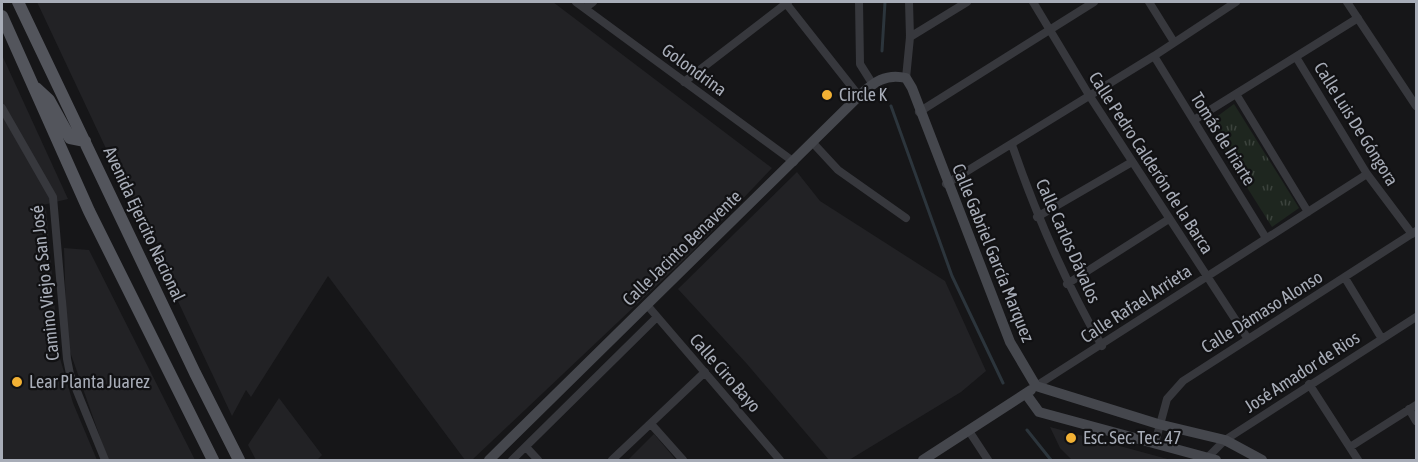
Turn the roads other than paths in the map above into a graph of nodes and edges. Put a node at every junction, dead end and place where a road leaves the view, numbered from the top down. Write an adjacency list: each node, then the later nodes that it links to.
1 (18, 2): 17 (main road, Avenida Ejercito Nacional)
2 (25, 2): 17 (main road)
3 (576, 2): 14 (street, Golondrina)
4 (593, 2): 14 (street)
5 (787, 2): 24 (street); 29 (street)
6 (859, 2): 25 (street)
7 (909, 2): 19 (street, Calle Gabriel García Marquez)
8 (967, 2): 19 (street)
9 (1033, 2): 18 (street, Calle Pedro Calderón de la Barca)
10 (1094, 2): 18 (street)
11 (1149, 2): 20 (street)
12 (1236, 2): 20 (street)
13 (1347, 2): 16 (street)
14 (585, 8): 24 (street, Golondrina)
15 (2, 18): 26 (main road)
16 (1358, 18): 22 (street); 30 (street)
17 (26, 19): 34 (main road, Avenida Ejercito Nacional)
18 (1050, 30): 28 (street, Calle Pedro Calderón de la Barca); 32 (street)
19 (910, 37): 23 (street, Calle Gabriel García Marquez)
20 (1174, 42): 21 (street)
21 (1154, 56): 28 (street); 33 (street, Tomás de Iriarte)
22 (1296, 57): 27 (street); 39 (street, Calle Luis De Góngora)
23 (906, 78): 25 (street); 32 (street, Calle Gabriel García Marquez)
24 (684, 82): 37 (street, Golondrina)
25 (872, 83): 29 (street, Calle Jacinto Benavente)
26 (33, 86): 34 (main road); 71 (main road)
27 (1236, 94): 33 (street); 41 (street)
28 (1089, 95): 36 (street); 38 (street, Calle Pedro Calderón de la Barca)
29 (859, 96): 35 (street, Calle Jacinto Benavente)
30 (1416, 106)
31 (2, 108): 70 (street, Camino Viejo a San José)
32 (919, 112): 40 (street, Calle Gabriel García Marquez)
33 (1194, 120): 46 (street, Tomás de Iriarte)
34 (85, 141): 72 (main road, Avenida Ejercito Nacional)
35 (813, 143): 37 (street, Calle Jacinto Benavente); 43 (street)
36 (1011, 145): 40 (street); 42 (street, Calle Carlos Dávalos)
37 (794, 162): 50 (street, Calle Jacinto Benavente)
38 (1132, 162): 42 (street); 44 (street, Calle Pedro Calderón de la Barca)
39 (1367, 174): 41 (street, Calle Rafael Arrieta); 45 (street, Calle Luis De Góngora)
40 (946, 184): 58 (street, Calle Gabriel García Marquez)
41 (1308, 212): 46 (street, Calle Rafael Arrieta)
42 (1037, 217): 49 (street, Calle Carlos Dávalos)
43 (906, 218)
44 (1169, 219): 47 (street, Calle Pedro Calderón de la Barca); 49 (street)
45 (1414, 233): 48 (street, Calle Dámaso Alonso)
46 (1266, 238): 47 (street, Calle Rafael Arrieta)
47 (1207, 277): 53 (street, Calle Pedro Calderón de la Barca); 55 (street, Calle Rafael Arrieta)
48 (1345, 278): 53 (street, Calle Dámaso Alonso); 54 (street)
49 (1067, 284): 55 (street, Calle Carlos Dávalos)
50 (647, 305): 51 (street, Calle Ciro Bayo); 73 (street, Calle Jacinto Benavente)
51 (657, 317): 56 (street, Calle Ciro Bayo); 67 (street)
52 (1416, 317): 54 (street, José Amador de Rios)
53 (1248, 339): 63 (street, Calle Dámaso Alonso)
54 (1382, 339): 57 (street, José Amador de Rios)
55 (1102, 346): 58 (street, Calle Rafael Arrieta)
56 (705, 372): 62 (street); 78 (street, Calle Ciro Bayo)
57 (1309, 384): 65 (street, José Amador de Rios); 68 (street)
58 (1036, 386): 59 (street, Calle Rafael Arrieta); 63 (street)
59 (1026, 394): 64 (street, Calle Rafael Arrieta); 66 (street)
60 (1413, 407): 61 (street); 68 (street)
61 (1416, 421)
62 (651, 424): 76 (street); 77 (street)
63 (1158, 424): 65 (street); 66 (street, Calle Dámaso Alonso)
64 (969, 431): 79 (street, Calle Rafael Arrieta); 80 (street)
65 (1225, 440): 69 (street, José Amador de Rios); 81 (street)
66 (1155, 443): 69 (street)
67 (525, 447): 74 (street); 75 (street)
68 (1350, 447): 82 (street)
69 (1212, 459)
70 (105, 460)
71 (213, 460)
72 (239, 460)
73 (489, 460)
74 (512, 460)
75 (538, 460)
76 (612, 460)
77 (683, 460)
78 (780, 460)
79 (923, 460)
80 (988, 460)
81 (1262, 460)
82 (1358, 460)

